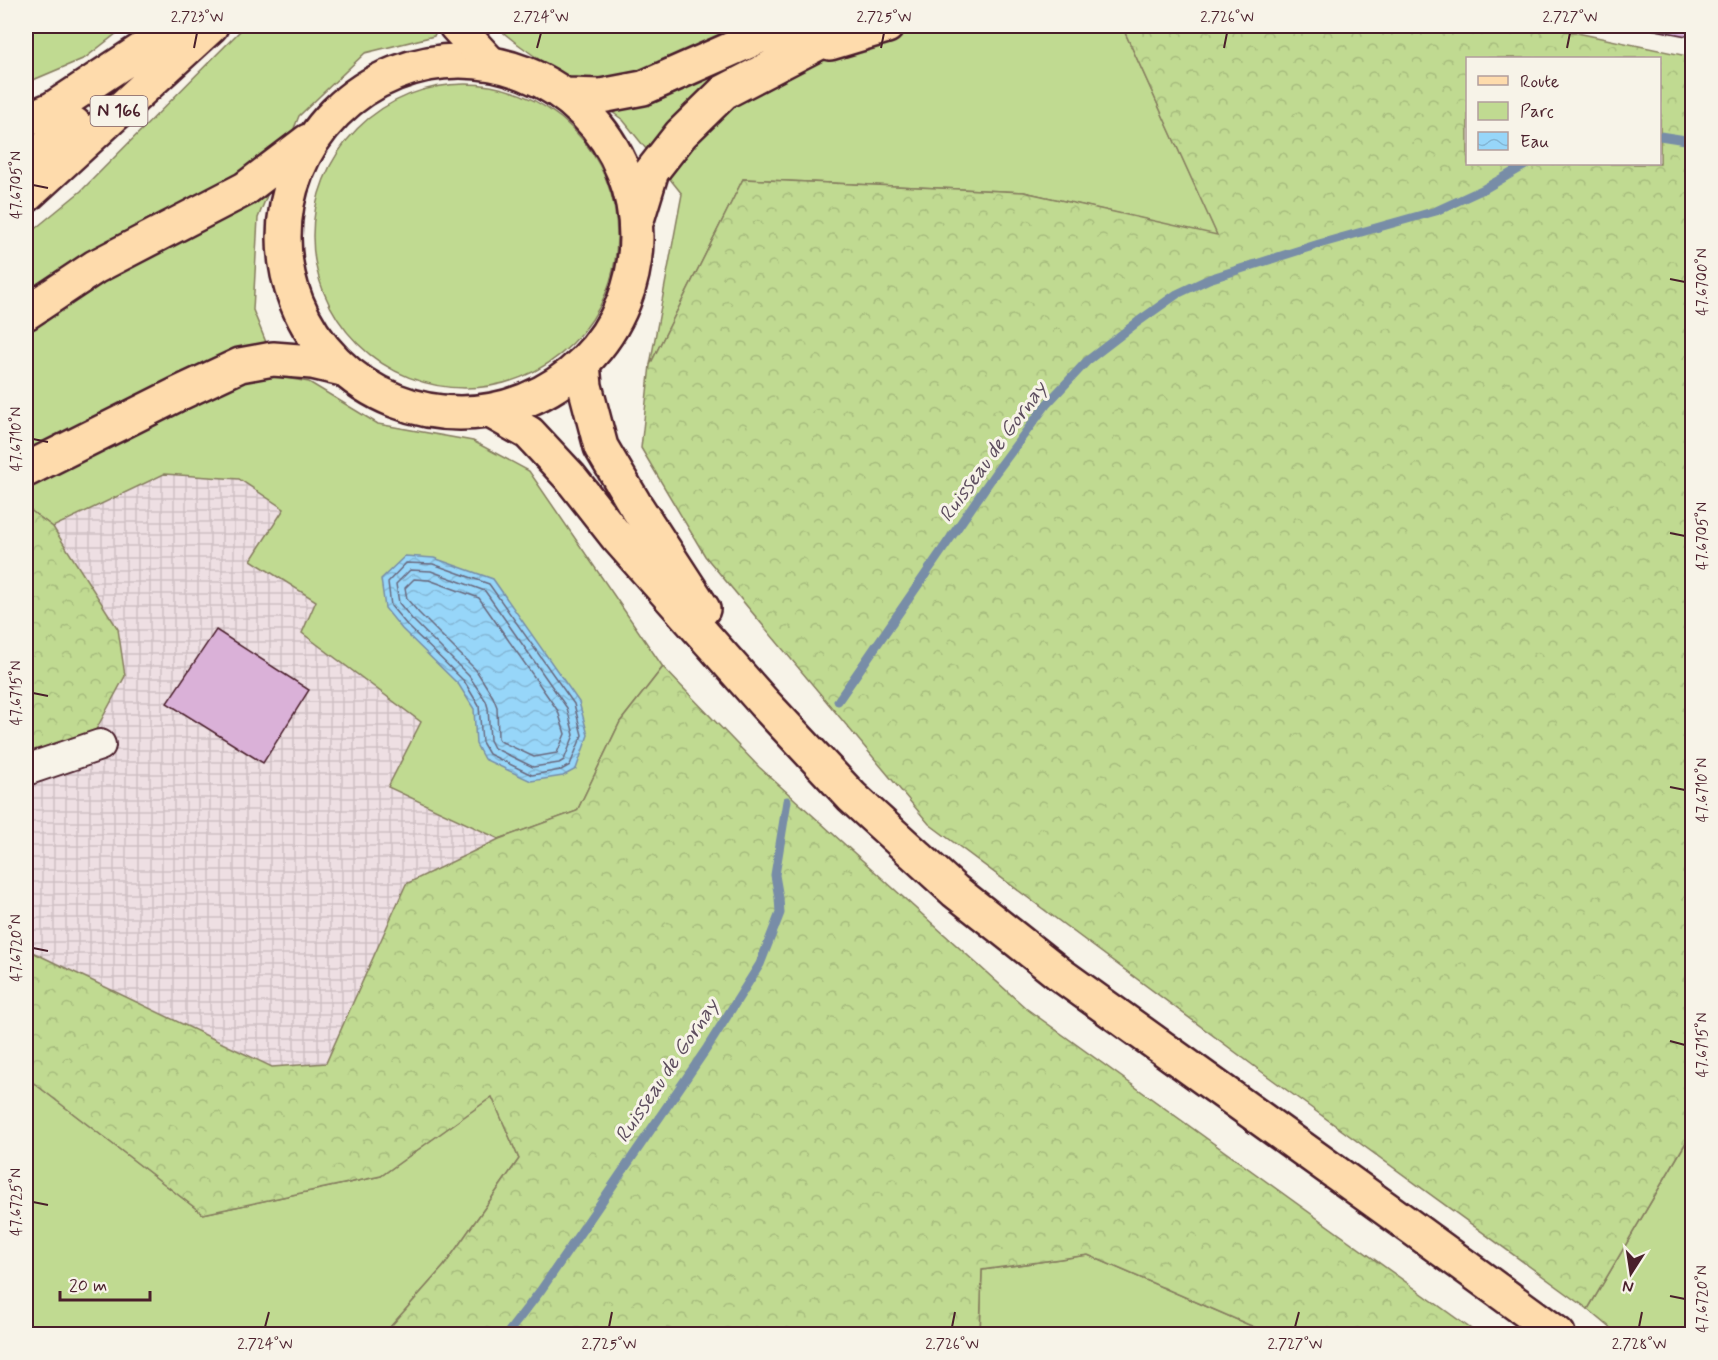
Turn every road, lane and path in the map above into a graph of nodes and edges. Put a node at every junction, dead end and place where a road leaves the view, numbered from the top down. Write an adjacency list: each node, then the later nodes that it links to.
1 (178, 26): 11 (main road)
2 (185, 26): 13 (main road, N 166)
3 (211, 26): 14 (main road, N 166)
4 (456, 26): 9 (main road)
5 (782, 26): 10 (main road)
6 (851, 26): 8 (main road)
7 (887, 26): 8 (main road)
8 (797, 54): 15 (main road)
9 (489, 63): 10 (main road); 12 (main road)
10 (566, 96): 15 (main road)
11 (26, 120)
12 (315, 136): 16 (main road); 18 (main road)
13 (26, 164)
14 (26, 196)
15 (636, 220): 17 (main road)
16 (26, 313)
17 (584, 364): 19 (main road); 21 (main road)
18 (342, 369): 19 (main road); 20 (main road)
19 (490, 411): 21 (main road)
20 (26, 470)
21 (764, 703): 24 (main road)
22 (100, 745): 23 (lane)
23 (26, 770)
24 (1558, 1335)

